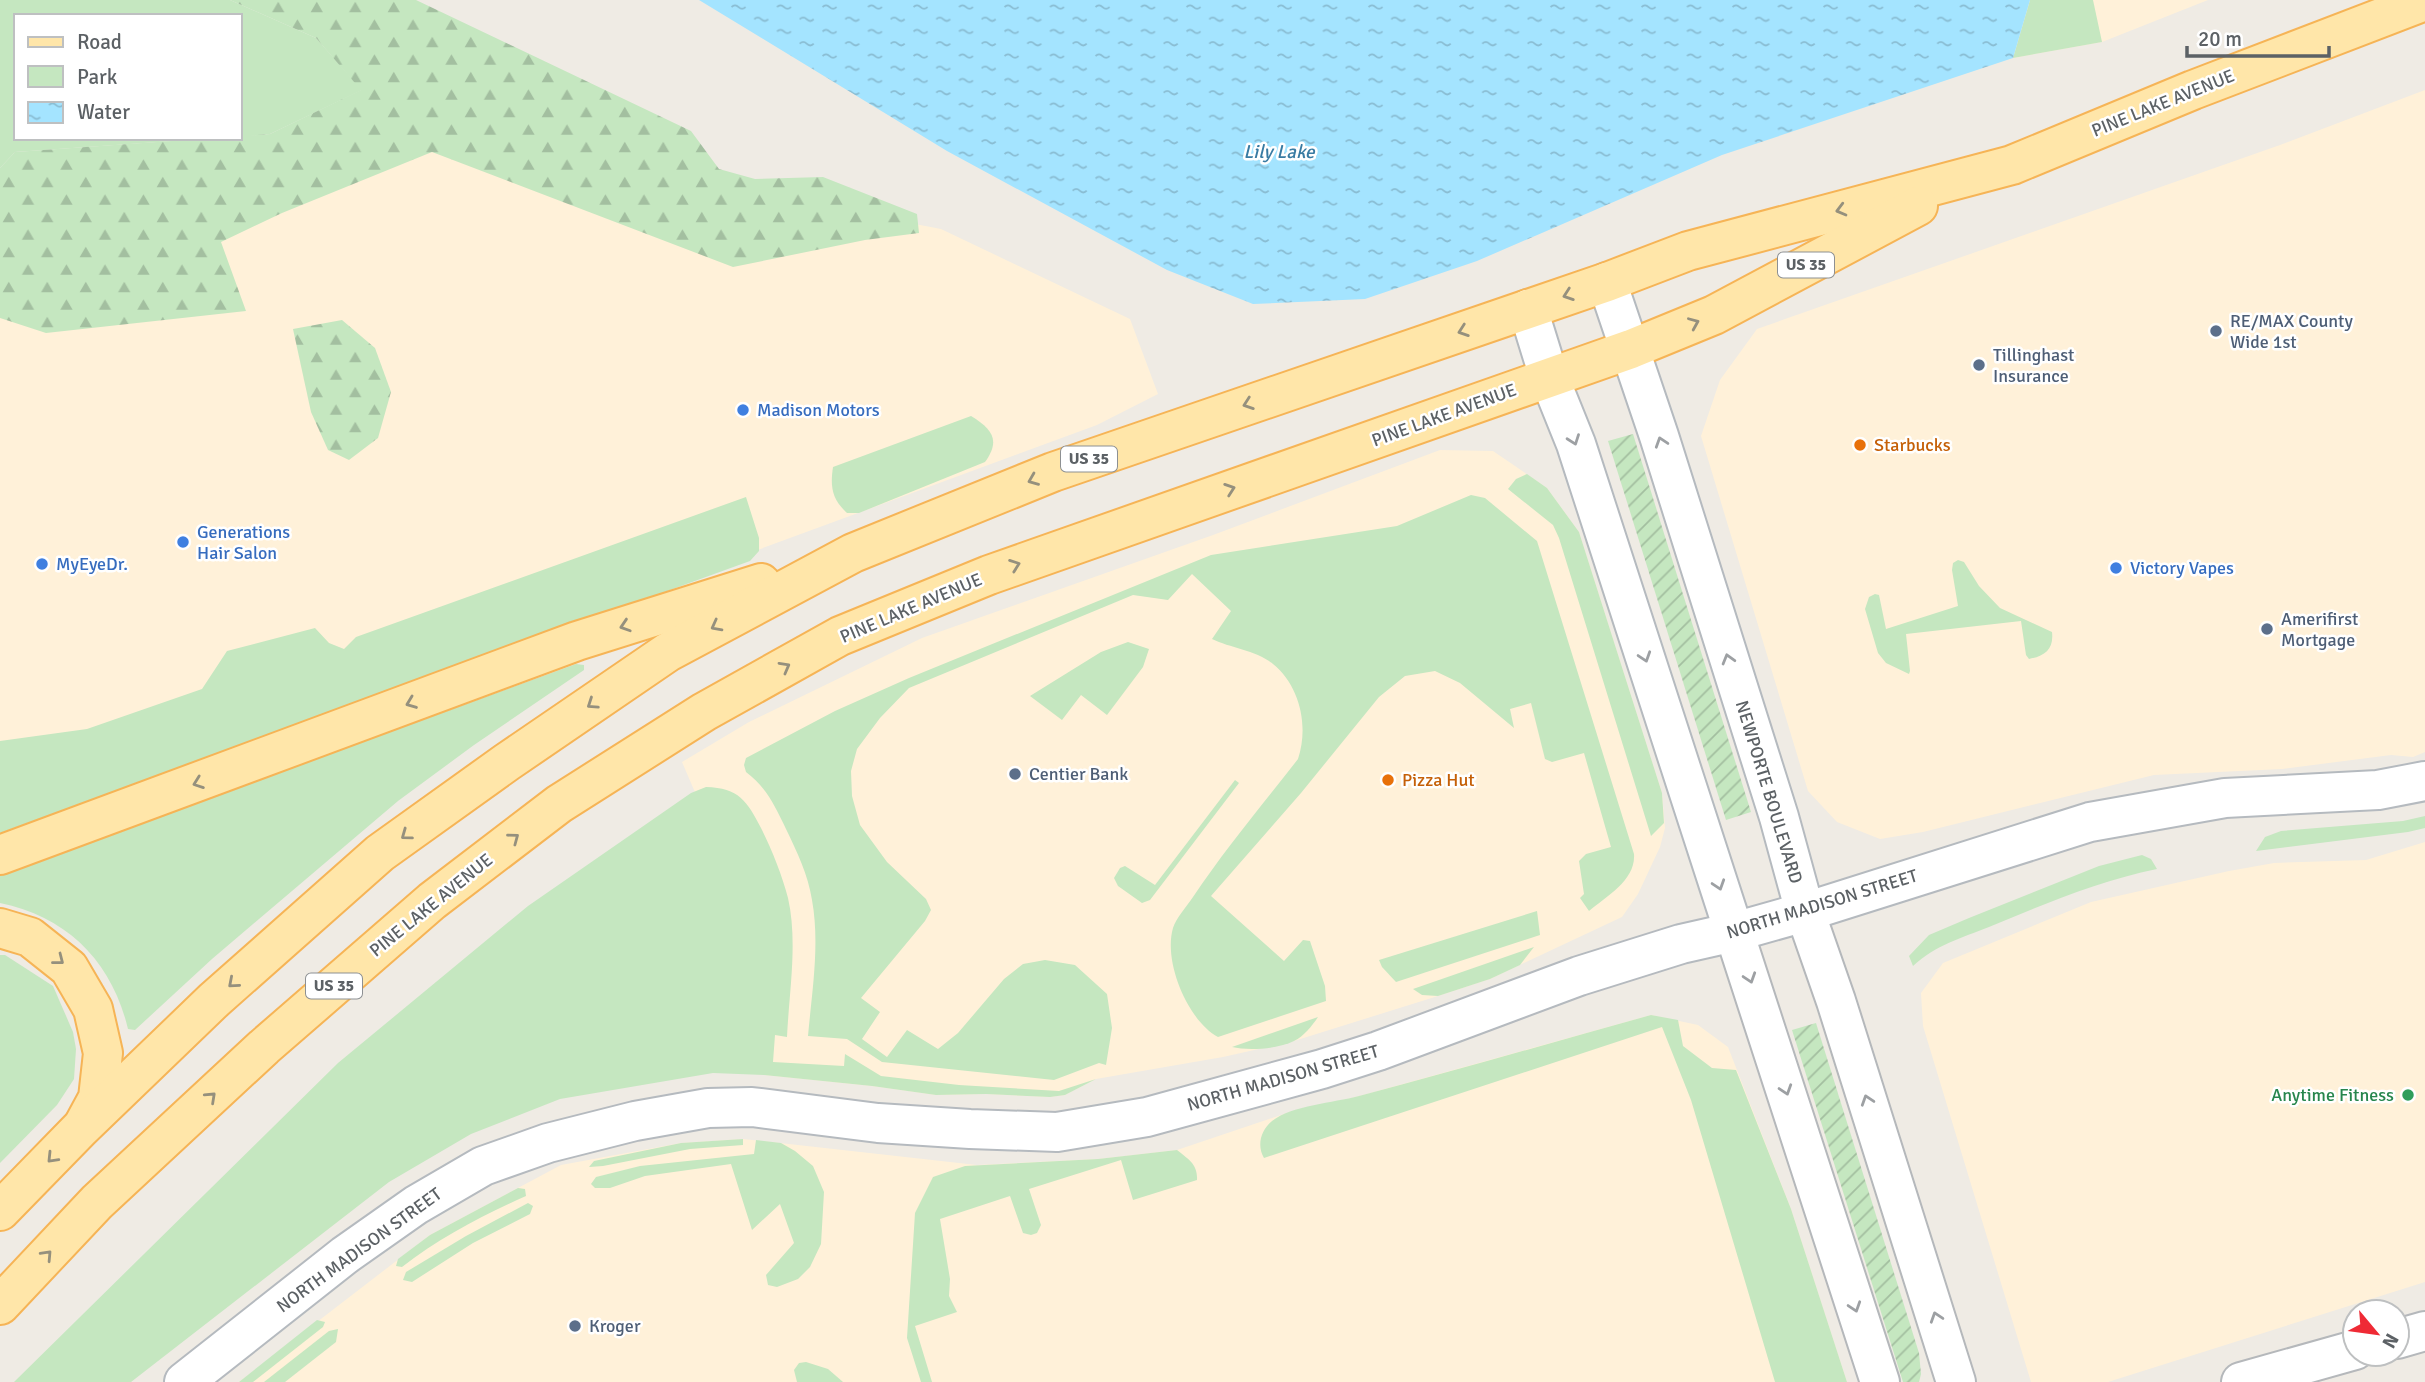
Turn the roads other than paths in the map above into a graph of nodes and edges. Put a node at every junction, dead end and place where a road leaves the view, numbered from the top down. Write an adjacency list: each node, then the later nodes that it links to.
1 (2425, 1): 2 (main road, PINE LAKE AVENUE / US 35)
2 (1978, 174): 3 (main road, PINE LAKE AVENUE / US 35, one-way to 3); 5 (main road, PINE LAKE AVENUE / US 35, one-way to 2)
3 (1607, 282): 4 (main road, PINE LAKE AVENUE / US 35, one-way to 4); 5 (street, NEWPORTE BOULEVARD)
4 (1528, 309): 6 (street); 7 (main road, PINE LAKE AVENUE / US 35, one-way to 7)
5 (1631, 349): 6 (main road, PINE LAKE AVENUE / US 35); 10 (street, NEWPORTE BOULEVARD, one-way to 5)
6 (1549, 377): 12 (street, one-way to 12); 15 (main road, PINE LAKE AVENUE / US 35, one-way to 6)
7 (853, 553): 9 (main road, one-way to 9); 13 (main road, PINE LAKE AVENUE / US 35, one-way to 13)
8 (2425, 781): 10 (street, NORTH MADISON STREET)
9 (0, 855)
10 (1805, 912): 12 (street, NORTH MADISON STREET); 19 (street, NEWPORTE BOULEVARD, one-way to 10)
11 (0, 928): 13 (main road, one-way to 13)
12 (1734, 932): 17 (street, NORTH MADISON STREET); 18 (street, one-way to 18)
13 (81, 1128): 14 (main road, PINE LAKE AVENUE / US 35, one-way to 14)
14 (0, 1211)
15 (0, 1305)
16 (2341, 1354): 20 (street)
17 (184, 1382)
18 (1880, 1382)
19 (1956, 1382)
20 (2241, 1382)

